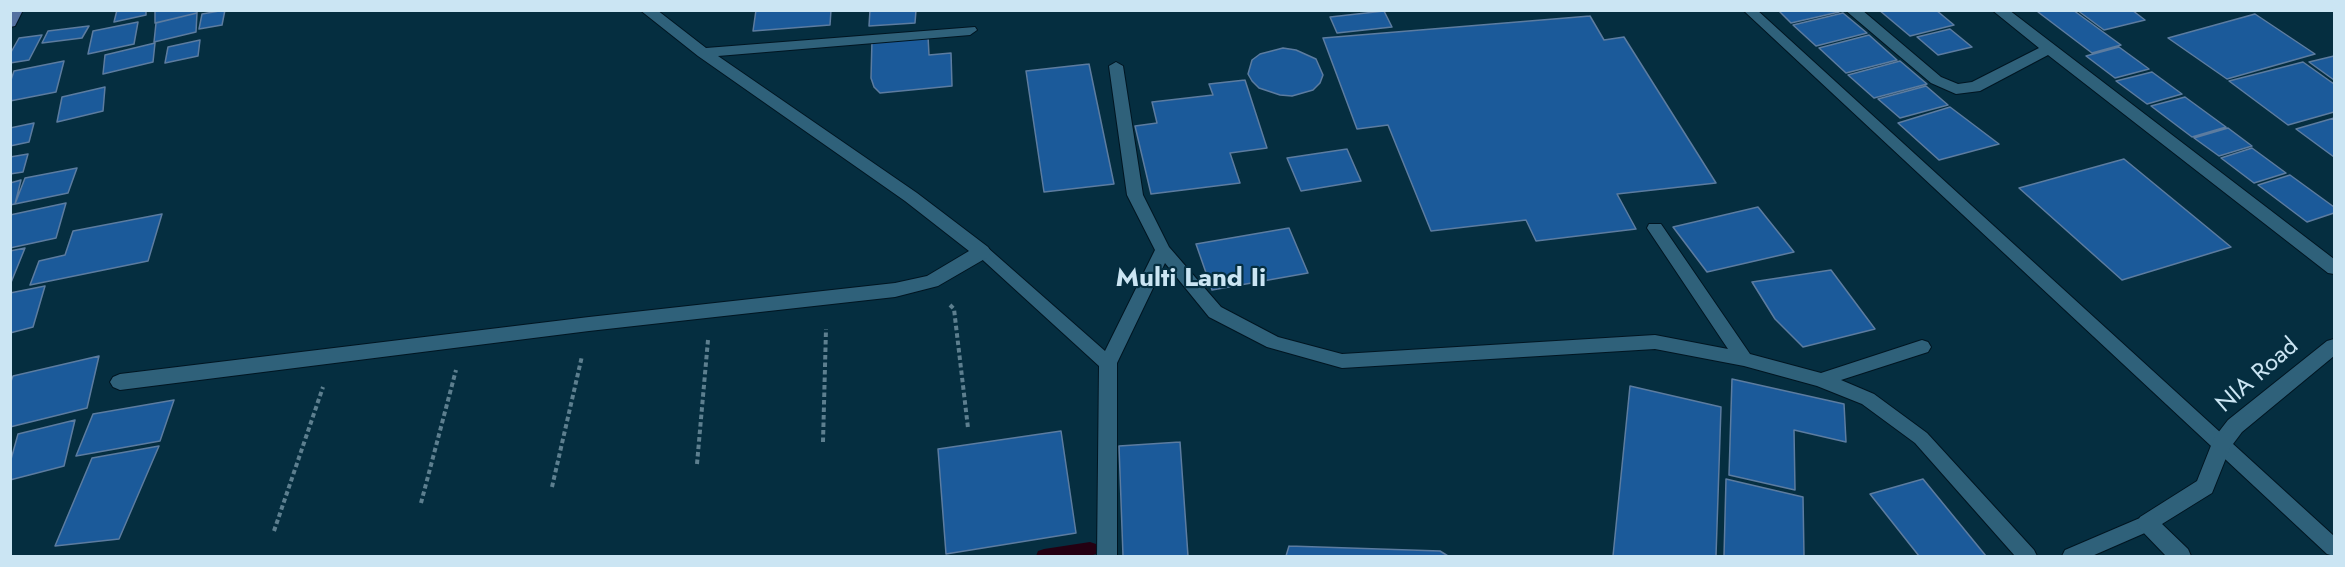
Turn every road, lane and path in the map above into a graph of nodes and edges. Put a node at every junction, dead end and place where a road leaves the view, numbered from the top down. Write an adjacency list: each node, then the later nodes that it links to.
1 (16, 10): 6 (main road)
2 (647, 10): 9 (street)
3 (1749, 10): 29 (lane)
4 (1852, 10): 8 (street)
5 (1999, 10): 8 (street)
6 (10, 23)
7 (970, 30): 9 (street)
8 (2048, 49): 14 (street)
9 (703, 53): 13 (street)
10 (1116, 66): 12 (lane)
11 (1655, 228): 23 (lane)
12 (1164, 250): 23 (lane); 24 (lane)
13 (982, 252): 15 (street); 24 (lane)
14 (2334, 268)
15 (932, 281): 16 (street); 27 (path)
16 (827, 297): 17 (street); 28 (path)
17 (711, 310): 18 (street); 30 (path)
18 (589, 324): 19 (street); 31 (path)
19 (464, 340): 22 (street); 32 (path)
20 (2334, 346): 29 (street, NIA Road)
21 (1922, 347): 25 (lane)
22 (333, 356): 26 (street); 34 (path)
23 (1744, 359): 25 (lane)
24 (1108, 363): 36 (lane)
25 (1821, 380): 37 (lane)
26 (120, 382)
27 (968, 428)
28 (823, 442)
29 (2221, 444): 33 (street, NIA Road); 35 (lane)
30 (697, 464)
31 (552, 487)
32 (421, 502)
33 (2147, 523): 38 (lane); 39 (street)
34 (274, 531)
35 (2334, 548)
36 (1107, 556)
37 (2027, 556)
38 (2072, 556)
39 (2181, 556)

